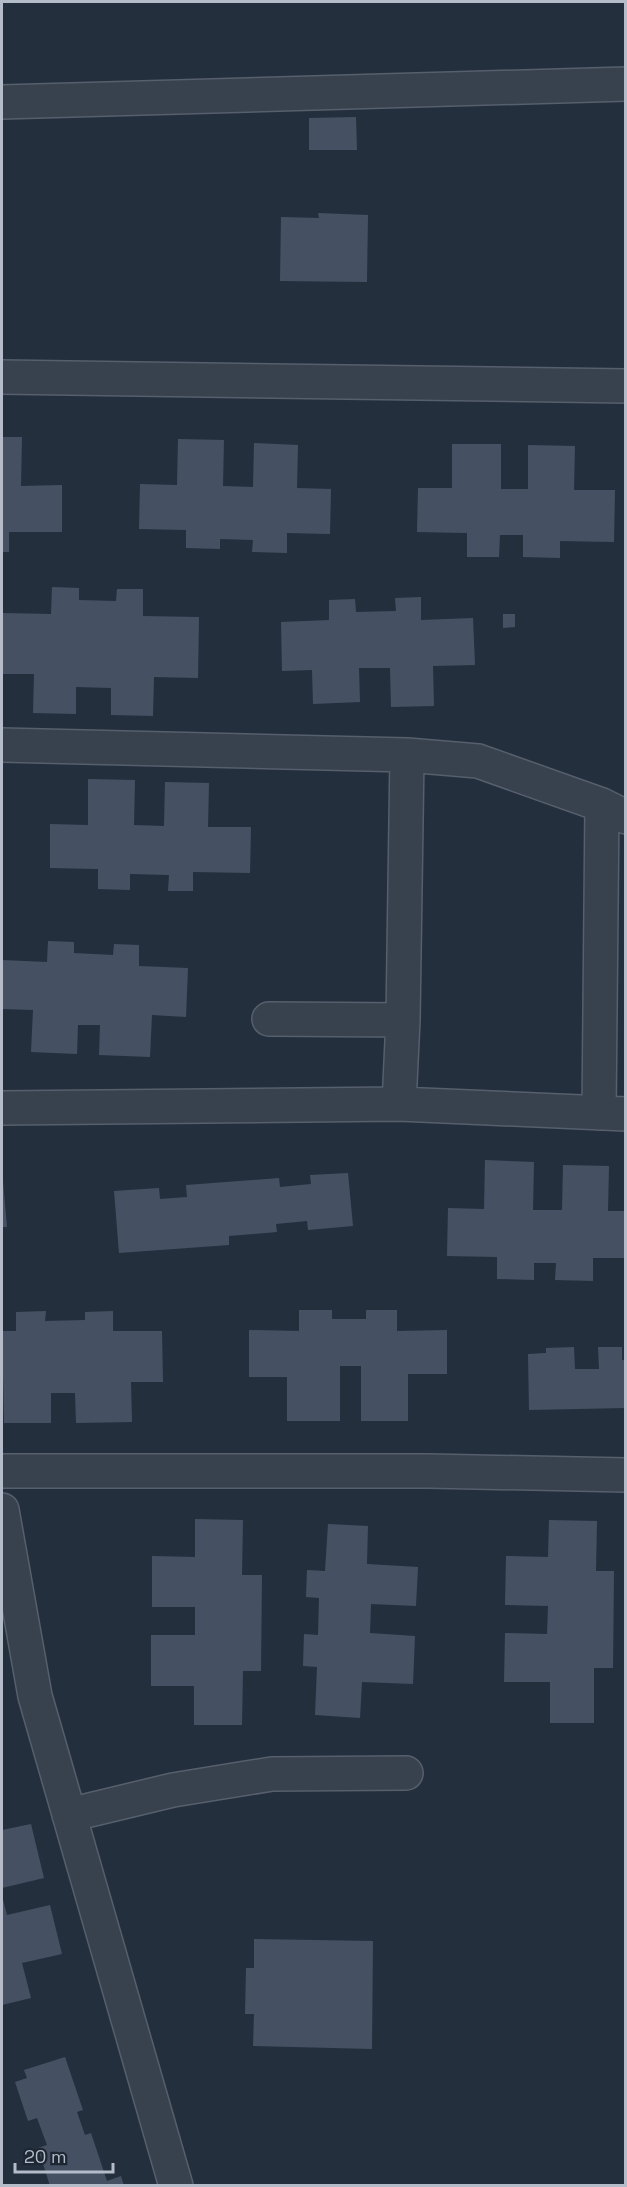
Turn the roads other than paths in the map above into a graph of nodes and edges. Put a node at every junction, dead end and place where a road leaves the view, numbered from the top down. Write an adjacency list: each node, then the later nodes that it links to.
1 (626, 84): 2 (street)
2 (2, 102)
3 (2, 377): 4 (street)
4 (626, 386)
5 (2, 745): 6 (street)
6 (407, 755): 7 (street); 9 (street)
7 (614, 811): 12 (street)
8 (269, 1019): 9 (street)
9 (403, 1020): 10 (street)
10 (399, 1104): 11 (street); 12 (street)
11 (2, 1108)
12 (613, 1114)
13 (2, 1471): 14 (street)
14 (626, 1475)
15 (2, 1510): 17 (street)
16 (406, 1773): 17 (street)
17 (69, 1815): 18 (street)
18 (176, 2186)

